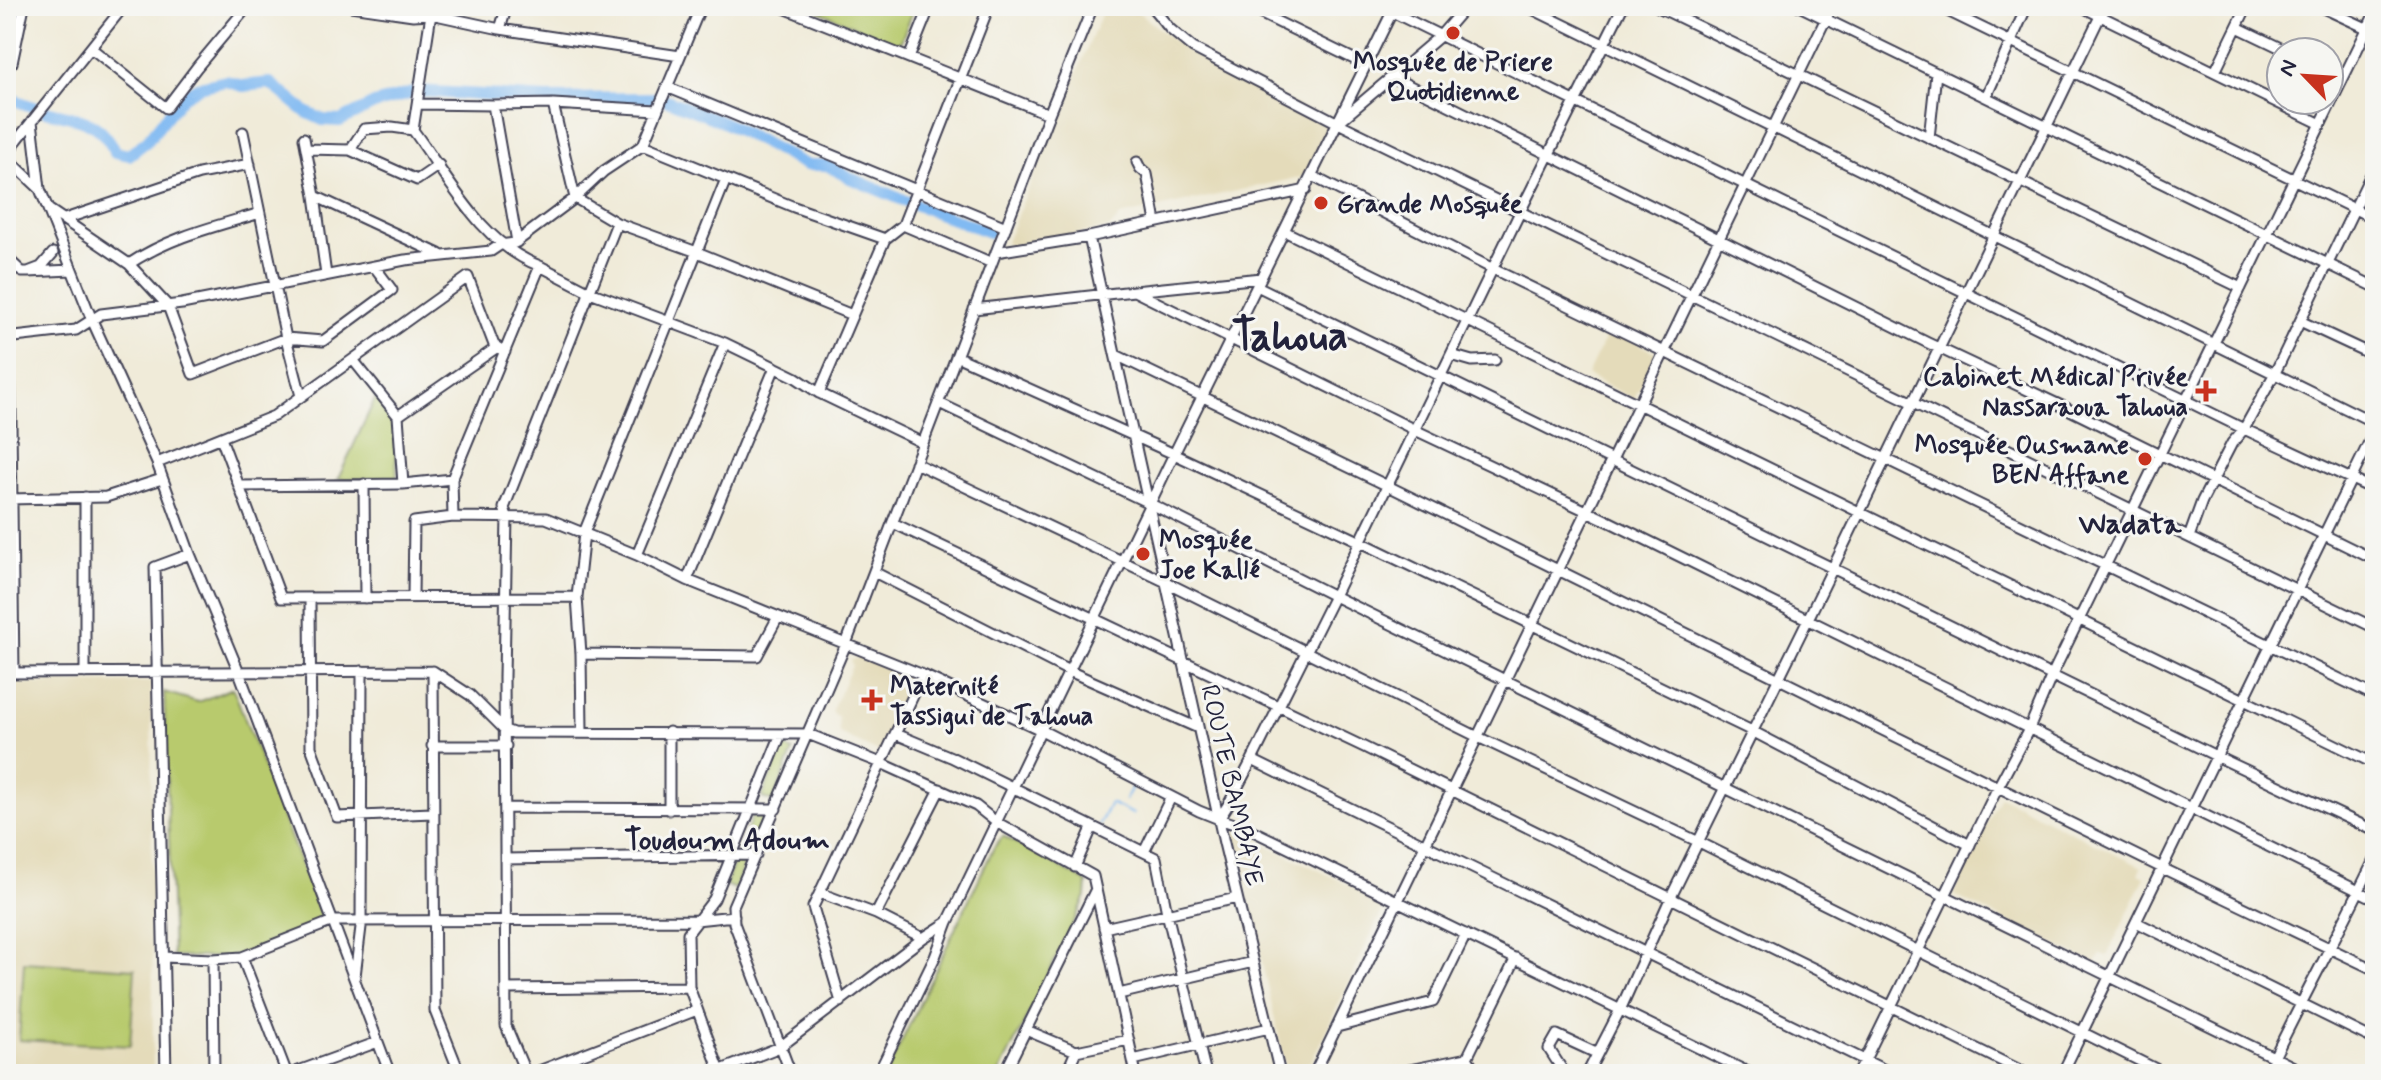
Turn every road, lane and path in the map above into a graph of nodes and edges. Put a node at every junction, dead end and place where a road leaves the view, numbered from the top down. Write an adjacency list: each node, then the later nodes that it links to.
1 (24, 6): 42 (street)
2 (124, 6): 39 (street)
3 (248, 6): 39 (street)
4 (351, 6): 27 (street)
5 (507, 6): 33 (street)
6 (701, 6): 40 (street)
7 (779, 6): 41 (street)
8 (930, 6): 41 (street)
9 (989, 6): 50 (street)
10 (1093, 6): 58 (street)
11 (1151, 6): 61 (street)
12 (1245, 6): 43 (street)
13 (1380, 6): 25 (street)
14 (1466, 6): 35 (street)
15 (1526, 6): 38 (street)
16 (1623, 6): 38 (street)
17 (1656, 6): 47 (street)
18 (1799, 6): 31 (street)
19 (1832, 6): 31 (street)
20 (1937, 6): 26 (street)
21 (2027, 6): 37 (street)
22 (2080, 6): 28 (street)
23 (2247, 6): 32 (street)
24 (2319, 6): 34 (street)
25 (1393, 9): 35 (street); 43 (street)
26 (1956, 10): 37 (street)
27 (415, 11): 30 (street)
28 (2102, 11): 44 (street); 45 (street)
29 (2375, 13): 34 (street)
30 (431, 14): 33 (street); 54 (street)
31 (1826, 19): 46 (street); 47 (street)
32 (2237, 27): 36 (street); 45 (street)
33 (500, 29): 40 (street)
34 (2371, 30): 48 (street)
35 (1440, 36): 49 (street); 53 (street)
36 (2265, 40)
37 (2011, 41): 44 (street); 52 (street)
38 (1604, 44): 53 (street); 63 (street)
39 (91, 48): 60 (street)
40 (680, 56): 51 (street)
41 (909, 58): 50 (street)
42 (12, 63)
43 (1366, 65): 61 (street)
44 (2073, 71): 64 (street); 80 (street)
45 (2215, 72): 62 (street)
46 (1936, 73): 52 (street); 68 (street)
47 (1799, 75): 63 (street); 68 (street)
48 (2345, 75)
49 (1392, 77): 61 (street); 72 (street)
50 (959, 78): 58 (street); 84 (street)
51 (667, 87): 57 (street); 84 (street)
52 (1986, 97): 64 (street)
53 (1575, 101): 72 (street); 82 (street)
54 (417, 104): 56 (street); 65 (street)
55 (553, 104): 56 (street); 57 (street); 87 (street)
56 (493, 105): 104 (street)
57 (657, 110): 69 (street)
58 (1049, 114): 97 (street)
59 (2325, 116): 62 (street)
60 (32, 121): 73 (street); 83 (street)
61 (1338, 123): 78 (street); 90 (street)
62 (2321, 124): 80 (street)
63 (1773, 127): 82 (street); 100 (street)
64 (2046, 127): 81 (street); 99 (street)
65 (413, 130): 71 (street); 76 (street)
66 (243, 132): 75 (street)
67 (304, 138): 70 (street)
68 (1929, 138): 81 (street)
69 (643, 145): 79 (street); 87 (street)
70 (307, 149): 71 (street); 86 (street)
71 (350, 150): 76 (street)
72 (1549, 153): 90 (street); 103 (street)
73 (6, 155): 83 (street)
74 (1137, 162): 94 (street)
75 (250, 164): 91 (street); 92 (street)
76 (439, 165): 105 (street)
77 (2375, 166): 89 (street)
78 (1312, 176): 85 (street); 116 (street)
79 (726, 179): 102 (street); 106 (street)
80 (2294, 180): 89 (street); 99 (street)
81 (2019, 182): 100 (street); 123 (street)
82 (1746, 184): 103 (street); 126 (street)
83 (40, 189): 88 (street)
84 (917, 190): 96 (street); 97 (street)
85 (1306, 190): 94 (street); 98 (street)
86 (315, 196): 109 (street); 119 (street)
87 (575, 198): 95 (street); 104 (street)
88 (47, 208): 92 (street); 117 (street)
89 (2354, 209): 93 (street); 113 (street)
90 (1521, 210): 116 (street); 128 (street)
91 (260, 213): 112 (street); 121 (street)
92 (65, 219): 112 (street)
93 (2375, 219)
94 (1156, 222): 101 (street)
95 (617, 223): 106 (street); 125 (street)
96 (903, 225): 102 (street); 111 (street)
97 (1006, 227): 107 (street)
98 (1284, 231): 120 (street); 135 (street)
99 (2267, 234): 113 (street); 123 (street)
100 (1993, 235): 126 (street); 140 (street)
101 (1089, 237): 107 (street); 127 (street, ROUTE BAMBAYE)
102 (885, 239): 131 (street)
103 (1719, 239): 128 (street); 141 (street)
104 (517, 242): 105 (street)
105 (500, 245): 109 (street); 115 (street)
106 (697, 252): 131 (street); 133 (street)
107 (996, 252): 111 (street)
108 (53, 253): 118 (street)
109 (442, 256): 114 (street)
110 (6, 257): 118 (street)
111 (992, 263): 130 (street)
112 (129, 264): 129 (street)
113 (2328, 264): 122 (street); 134 (street)
114 (374, 266): 119 (street); 137 (street)
115 (540, 266): 125 (street); 142 (street)
116 (1493, 269): 135 (street); 143 (street)
117 (72, 270): 118 (street); 132 (street)
118 (28, 272)
119 (326, 275): 121 (street)
120 (1259, 282): 124 (street); 138 (street); 152 (street)
121 (275, 285): 129 (street); 137 (street)
122 (2375, 287)
123 (2241, 288): 140 (street)
124 (1134, 291): 127 (street); 138 (street)
125 (590, 292): 133 (street); 189 (street)
126 (1966, 292): 141 (street); 156 (street)
127 (1102, 294): 130 (street); 144 (street, ROUTE BAMBAYE)
128 (1692, 295): 143 (street); 158 (street)
129 (168, 306): 132 (street); 137 (street)
130 (974, 309): 146 (street)
131 (852, 315): 153 (street)
132 (92, 320): 136 (street); 172 (street)
133 (669, 321): 139 (street); 192 (street)
134 (2300, 321): 147 (street); 151 (street)
135 (1469, 322): 145 (street); 159 (street)
136 (7, 336): 184 (street)
137 (286, 338): 154 (street)
138 (1231, 340): 155 (street); 163 (street)
139 (725, 343): 150 (street); 197 (street)
140 (2213, 345): 151 (street); 156 (street)
141 (1938, 348): 158 (street); 169 (street)
142 (500, 350): 149 (street); 160 (street); 176 (street)
143 (1664, 352): 159 (street); 170 (street)
144 (1116, 355): 155 (street); 165 (street, ROUTE BAMBAYE)
145 (1451, 355): 148 (street); 152 (street)
146 (956, 356): 157 (street); 165 (street)
147 (2375, 356)
148 (1495, 360)
149 (354, 361): 154 (street); 160 (street)
150 (775, 367): 153 (street); 204 (street)
151 (2274, 375): 161 (street); 162 (street)
152 (1442, 376): 163 (street); 171 (street)
153 (819, 393): 167 (street)
154 (301, 396): 166 (street)
155 (1203, 397): 168 (street); 181 (street)
156 (2186, 399): 162 (street); 169 (street)
157 (939, 403): 167 (street); 185 (street)
158 (1911, 404): 170 (street); 187 (street)
159 (1638, 405): 171 (street); 188 (street)
160 (398, 416): 179 (street)
161 (2375, 423)
162 (2244, 429): 174 (street); 177 (street)
163 (1415, 430): 181 (street); 186 (street)
164 (2375, 430): 174 (street)
165 (1134, 436): 168 (street); 185 (street, ROUTE BAMBAYE)
166 (221, 438): 172 (street); 180 (street)
167 (923, 443): 173 (street)
168 (1174, 454): 185 (street); 195 (street)
169 (2160, 454): 177 (street); 187 (street)
170 (1886, 458): 188 (street); 200 (street)
171 (1612, 459): 186 (street); 201 (street)
172 (157, 463): 175 (street)
173 (915, 463): 191 (street); 199 (street)
174 (2352, 478): 182 (street); 193 (street)
175 (162, 479): 183 (street); 196 (street)
176 (452, 479): 179 (street); 190 (street)
177 (2214, 480): 193 (street); 194 (street)
178 (364, 484): 179 (street); 180 (street); 212 (street)
179 (403, 484)
180 (239, 486): 211 (street)
181 (1388, 486): 195 (street); 202 (street)
182 (2375, 490)
183 (85, 497): 184 (street); 230 (street)
184 (8, 499): 229 (street)
185 (1150, 504): 199 (street); 205 (street, ROUTE BAMBAYE); 207 (street)
186 (1587, 511): 202 (street); 215 (street)
187 (2132, 511): 194 (street); 200 (street)
188 (1858, 513): 201 (street); 216 (street)
189 (507, 516): 190 (street); 192 (street); 209 (street)
190 (453, 517): 208 (street)
191 (893, 523): 203 (street); 214 (street)
192 (584, 533): 197 (street); 210 (street)
193 (2323, 536): 198 (street); 206 (street)
194 (2189, 537): 206 (street)
195 (1361, 542): 207 (street); 217 (street)
196 (190, 554): 227 (street); 231 (street)
197 (637, 555): 204 (street)
198 (2375, 560)
199 (1123, 561): 205 (street); 214 (street)
200 (2105, 566): 216 (street); 220 (street)
201 (1832, 567): 215 (street); 233 (street)
202 (1558, 571): 217 (street); 234 (street)
203 (874, 572): 219 (street); 226 (street)
204 (687, 580): 213 (street)
205 (1166, 582): 221 (street); 223 (street, ROUTE BAMBAYE)
206 (2298, 589): 218 (street); 220 (street)
207 (1334, 596): 221 (street); 235 (street)
208 (413, 597): 209 (street); 212 (street)
209 (504, 597): 210 (street); 241 (street)
210 (577, 597): 222 (street)
211 (310, 598): 212 (street); 228 (street)
212 (365, 598)
213 (778, 617): 219 (street); 222 (street)
214 (1095, 619): 223 (street); 226 (street)
215 (1808, 619): 234 (street); 240 (street)
216 (2079, 619): 233 (street); 237 (street)
217 (1532, 626): 235 (street); 244 (street)
218 (2375, 628)
219 (846, 644): 232 (street); 247 (street)
220 (2271, 645): 236 (street); 237 (street)
221 (1306, 651): 238 (street); 249 (street)
222 (581, 654): 243 (street)
223 (1183, 662): 238 (street); 239 (street, ROUTE BAMBAYE)
224 (362, 671): 225 (street); 228 (street); 268 (street)
225 (433, 671): 241 (street); 250 (street)
226 (1069, 671): 239 (street); 242 (street)
227 (239, 672): 228 (street); 231 (street); 297 (street)
228 (311, 672): 268 (street)
229 (10, 673): 230 (street)
230 (85, 673): 231 (street)
231 (158, 673): 307 (street)
232 (923, 675): 242 (street); 248 (street)
233 (2052, 675): 240 (street); 252 (street)
234 (1778, 678): 244 (street); 257 (street)
235 (1506, 679): 249 (street); 256 (street)
236 (2375, 696)
237 (2244, 700): 252 (street); 255 (street)
238 (1278, 705): 253 (street); 260 (street)
239 (1198, 728): 269 (street, ROUTE BAMBAYE)
240 (2029, 729): 257 (street); 265 (street)
241 (505, 730): 243 (street); 251 (street)
242 (1041, 730): 258 (street); 261 (street)
243 (582, 731): 245 (street)
244 (1752, 731): 256 (street); 274 (street)
245 (669, 732): 246 (street); 266 (street)
246 (781, 734): 247 (street); 263 (street)
247 (808, 734): 254 (street); 264 (street)
248 (896, 734): 254 (street); 258 (street)
249 (1478, 737): 260 (street); 273 (street)
250 (432, 746): 251 (street); 267 (street)
251 (506, 746): 262 (street)
252 (2216, 756): 265 (street); 272 (street)
253 (1252, 760): 269 (street); 275 (street)
254 (881, 763): 259 (street); 285 (street)
255 (2375, 764)
256 (1725, 787): 273 (street); 286 (street)
257 (1998, 787): 274 (street); 282 (street)
258 (1013, 788): 270 (street); 271 (street)
259 (940, 789): 270 (street); 292 (street)
260 (1451, 791): 275 (street); 287 (street)
261 (1171, 797): 269 (street); 276 (street)
262 (506, 808): 266 (street); 280 (street)
263 (750, 809): 264 (street); 266 (street); 278 (street)
264 (776, 809): 277 (street)
265 (2191, 809): 282 (street); 284 (street)
266 (669, 810)
267 (432, 813): 268 (street); 294 (street)
268 (360, 815): 298 (street)
269 (1219, 819): 288 (street, ROUTE BAMBAYE); 290 (street)
270 (996, 822): 281 (street); 299 (street)
271 (1092, 828): 276 (street); 281 (street)
272 (2375, 831)
273 (1699, 842): 287 (street); 306 (street)
274 (1970, 845): 286 (street)
275 (1425, 846): 290 (street); 305 (street)
276 (1144, 852): 291 (street)
277 (756, 855): 278 (street); 293 (street)
278 (731, 856): 280 (street); 296 (street)
279 (2375, 858): 284 (street)
280 (505, 859): 295 (street)
281 (1075, 867): 283 (street)
282 (2162, 868): 300 (street); 304 (street)
283 (1096, 889): 301 (street); 326 (street)
284 (2359, 891): 289 (street); 304 (street)
285 (820, 893): 292 (street); 319 (street)
286 (1944, 896): 306 (street); 313 (street)
287 (1671, 897): 305 (street); 321 (street)
288 (1237, 898): 291 (street); 311 (street, ROUTE BAMBAYE)
289 (2375, 899)
290 (1398, 901): 302 (street); 324 (street)
291 (1167, 913): 301 (street); 314 (street)
292 (876, 914): 303 (street)
293 (734, 916): 296 (street); 332 (street)
294 (433, 919): 295 (street); 298 (street); 344 (street)
295 (505, 920): 296 (street); 317 (street)
296 (696, 920): 316 (street)
297 (333, 921): 298 (street); 308 (street); 315 (street)
298 (361, 921): 315 (street)
299 (948, 922): 303 (street); 347 (street)
300 (2136, 922): 313 (street); 320 (street)
301 (1104, 928): 318 (street)
302 (1466, 934): 309 (street); 324 (street)
303 (923, 938): 319 (street)
304 (2331, 948): 312 (street); 320 (street)
305 (1645, 952): 322 (street); 338 (street)
306 (1917, 952): 321 (street); 327 (street)
307 (164, 957): 310 (street); 340 (street)
308 (242, 957): 310 (street); 342 (street)
309 (1516, 958): 322 (street); 336 (street)
310 (213, 959): 341 (street)
311 (1253, 962): 314 (street); 325 (street, ROUTE BAMBAYE)
312 (2375, 970)
313 (2110, 976): 327 (street); 335 (street)
314 (1182, 978): 318 (street); 331 (street)
315 (355, 979): 330 (street)
316 (689, 987): 317 (street); 323 (street)
317 (506, 989): 345 (street)
318 (1119, 994): 328 (street)
319 (841, 1002): 332 (street)
320 (2300, 1004): 329 (street); 335 (street)
321 (1891, 1007): 338 (street); 361 (street)
322 (1621, 1008): 334 (street); 358 (street)
323 (697, 1010): 339 (street); 345 (street)
324 (1337, 1027): 353 (street)
325 (1269, 1028): 331 (street); 352 (street, ROUTE BAMBAYE)
326 (1026, 1030): 333 (street); 348 (street)
327 (2082, 1033): 362 (street); 363 (street)
328 (1129, 1040): 333 (street); 337 (street)
329 (2375, 1040)
330 (378, 1042): 342 (street); 343 (street)
331 (1198, 1044): 337 (street); 351 (street)
332 (780, 1047): 339 (street); 346 (street)
333 (1076, 1051): 349 (street)
334 (1596, 1053): 356 (street); 357 (street)
335 (2274, 1057): 364 (street); 365 (street)
336 (1467, 1058): 354 (street); 355 (street)
337 (1133, 1060): 350 (street)
338 (1865, 1060): 359 (street); 360 (street)
339 (718, 1073)
340 (166, 1074)
341 (214, 1074)
342 (288, 1074)
343 (390, 1074)
344 (460, 1074)
345 (528, 1074)
346 (791, 1074)
347 (878, 1074)
348 (1004, 1074)
349 (1066, 1074)
350 (1136, 1074)
351 (1206, 1074)
352 (1282, 1074)
353 (1314, 1074)
354 (1390, 1074)
355 (1478, 1074)
356 (1565, 1074)
357 (1587, 1074)
358 (1752, 1074)
359 (1858, 1074)
360 (1893, 1074)
361 (2028, 1074)
362 (2062, 1074)
363 (2166, 1074)
364 (2266, 1074)
365 (2308, 1074)

